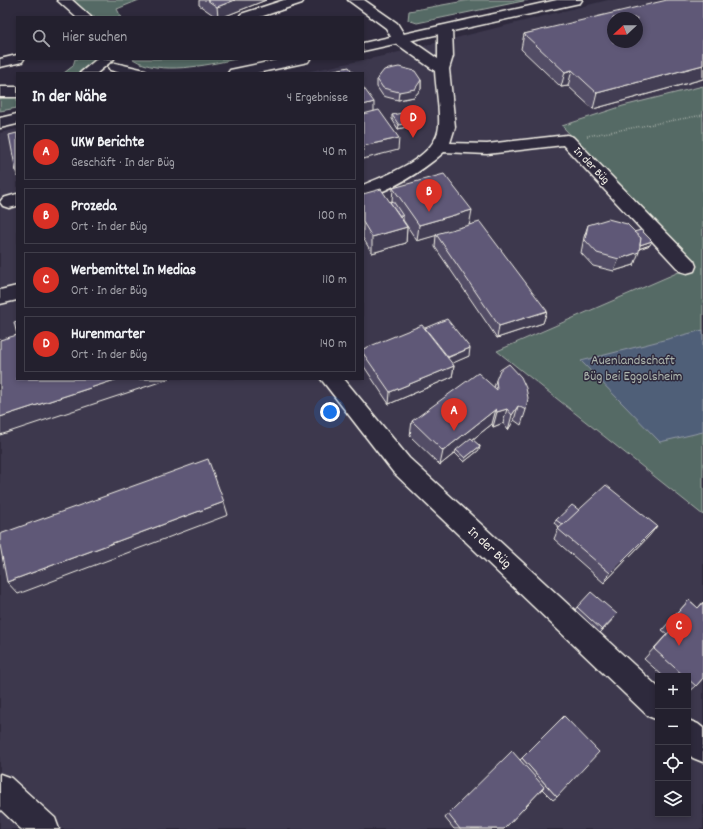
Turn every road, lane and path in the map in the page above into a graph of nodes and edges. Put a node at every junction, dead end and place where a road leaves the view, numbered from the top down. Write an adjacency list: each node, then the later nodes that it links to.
1 (64, 0): 5 (street)
2 (355, 0): 8 (street)
3 (575, 0): 7 (street)
4 (288, 1): 6 (street)
5 (83, 16)
6 (249, 16)
7 (445, 29): 8 (street); 14 (street)
8 (400, 39): 9 (street); 14 (street)
9 (364, 47)
10 (16, 59): 12 (street)
11 (298, 60): 17 (street)
12 (0, 63)
13 (113, 64): 15 (street); 16 (street)
14 (442, 69): 24 (street)
15 (90, 72)
16 (137, 72)
17 (240, 72)
18 (0, 92): 19 (street)
19 (16, 92)
20 (703, 115): 23 (path)
21 (16, 120): 22 (street)
22 (0, 123)
23 (567, 140): 24 (street, In der Büg); 26 (street, In der Büg)
24 (440, 147): 25 (street)
25 (364, 192)
26 (687, 266)
27 (16, 293): 28 (street)
28 (0, 297)
29 (333, 380): 30 (street, In der Büg)
30 (655, 703)
31 (691, 737): 32 (street)
32 (703, 748)
33 (0, 789): 34 (street)
34 (44, 829)

